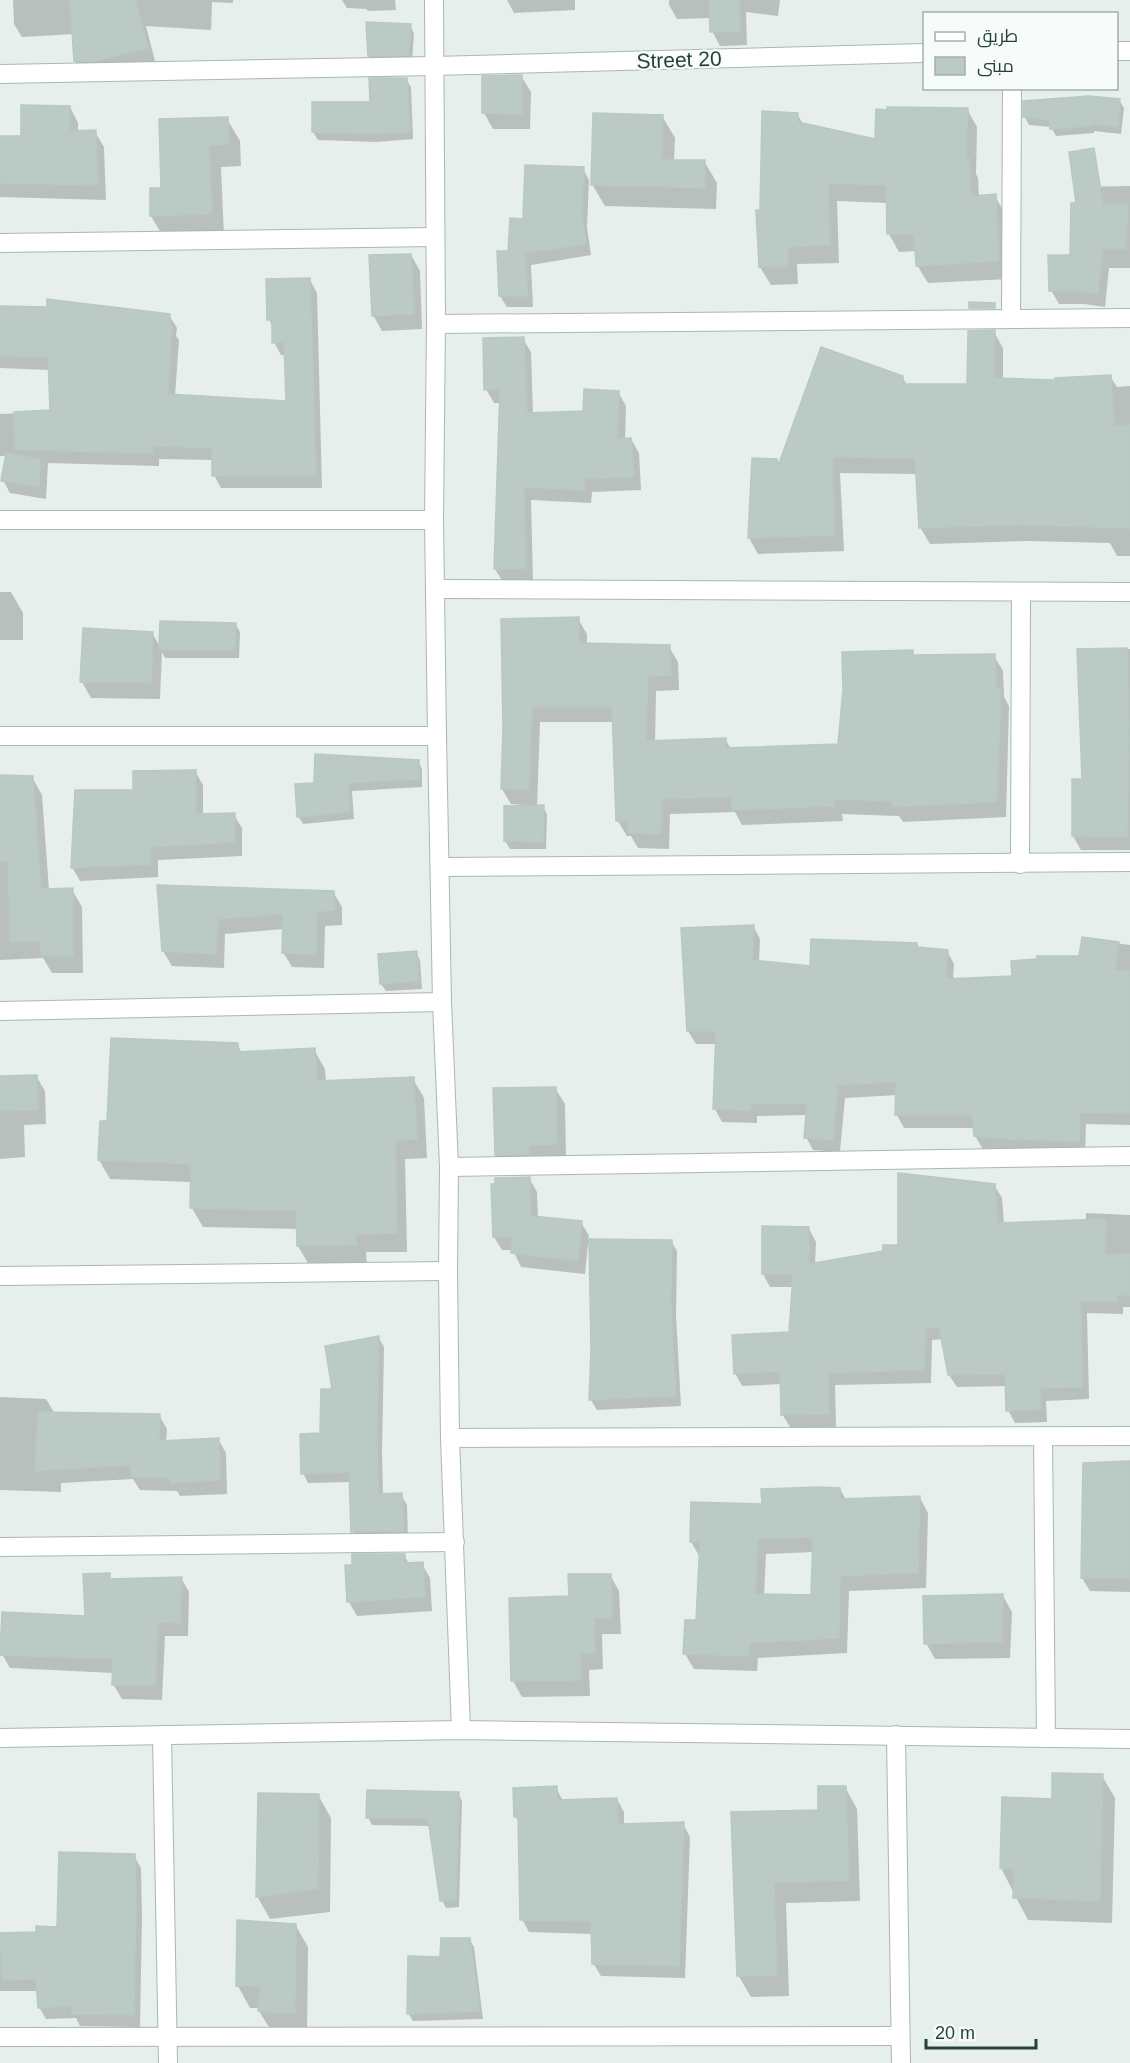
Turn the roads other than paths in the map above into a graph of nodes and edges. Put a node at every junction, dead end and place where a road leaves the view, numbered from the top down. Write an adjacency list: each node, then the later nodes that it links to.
1 (434, 0): 3 (street)
2 (923, 53): 3 (street, Street 20)
3 (434, 66): 4 (street, Street 20); 6 (street)
4 (0, 74)
5 (1012, 90): 9 (street)
6 (435, 237): 7 (street); 10 (street)
7 (0, 243)
8 (1130, 318): 9 (street)
9 (1011, 319): 10 (street)
10 (436, 324): 12 (street)
11 (0, 520): 12 (street)
12 (434, 520): 13 (street)
13 (435, 589): 15 (street); 17 (street)
14 (1130, 592): 15 (street)
15 (1021, 593): 19 (street)
16 (0, 735): 17 (street)
17 (437, 736): 20 (street)
18 (1130, 862): 19 (street)
19 (1020, 864): 20 (street)
20 (441, 867): 21 (street)
21 (442, 1002): 22 (street); 24 (street)
22 (0, 1011)
23 (1130, 1156): 24 (street)
24 (449, 1167): 25 (street)
25 (448, 1271): 26 (street); 29 (street)
26 (0, 1276)
27 (1130, 1436): 28 (street)
28 (1043, 1437): 29 (street); 36 (street)
29 (450, 1438): 30 (street)
30 (455, 1542): 31 (street); 32 (street)
31 (0, 1547)
32 (461, 1730): 33 (street); 34 (street)
33 (162, 1735): 35 (street); 38 (street)
34 (896, 1735): 36 (street); 39 (street)
35 (0, 1738)
36 (1046, 1738): 37 (street)
37 (1130, 1738)
38 (167, 2036): 39 (street); 40 (street); 41 (street)
39 (900, 2036): 42 (street)
40 (0, 2037)
41 (168, 2063)
42 (901, 2063)

